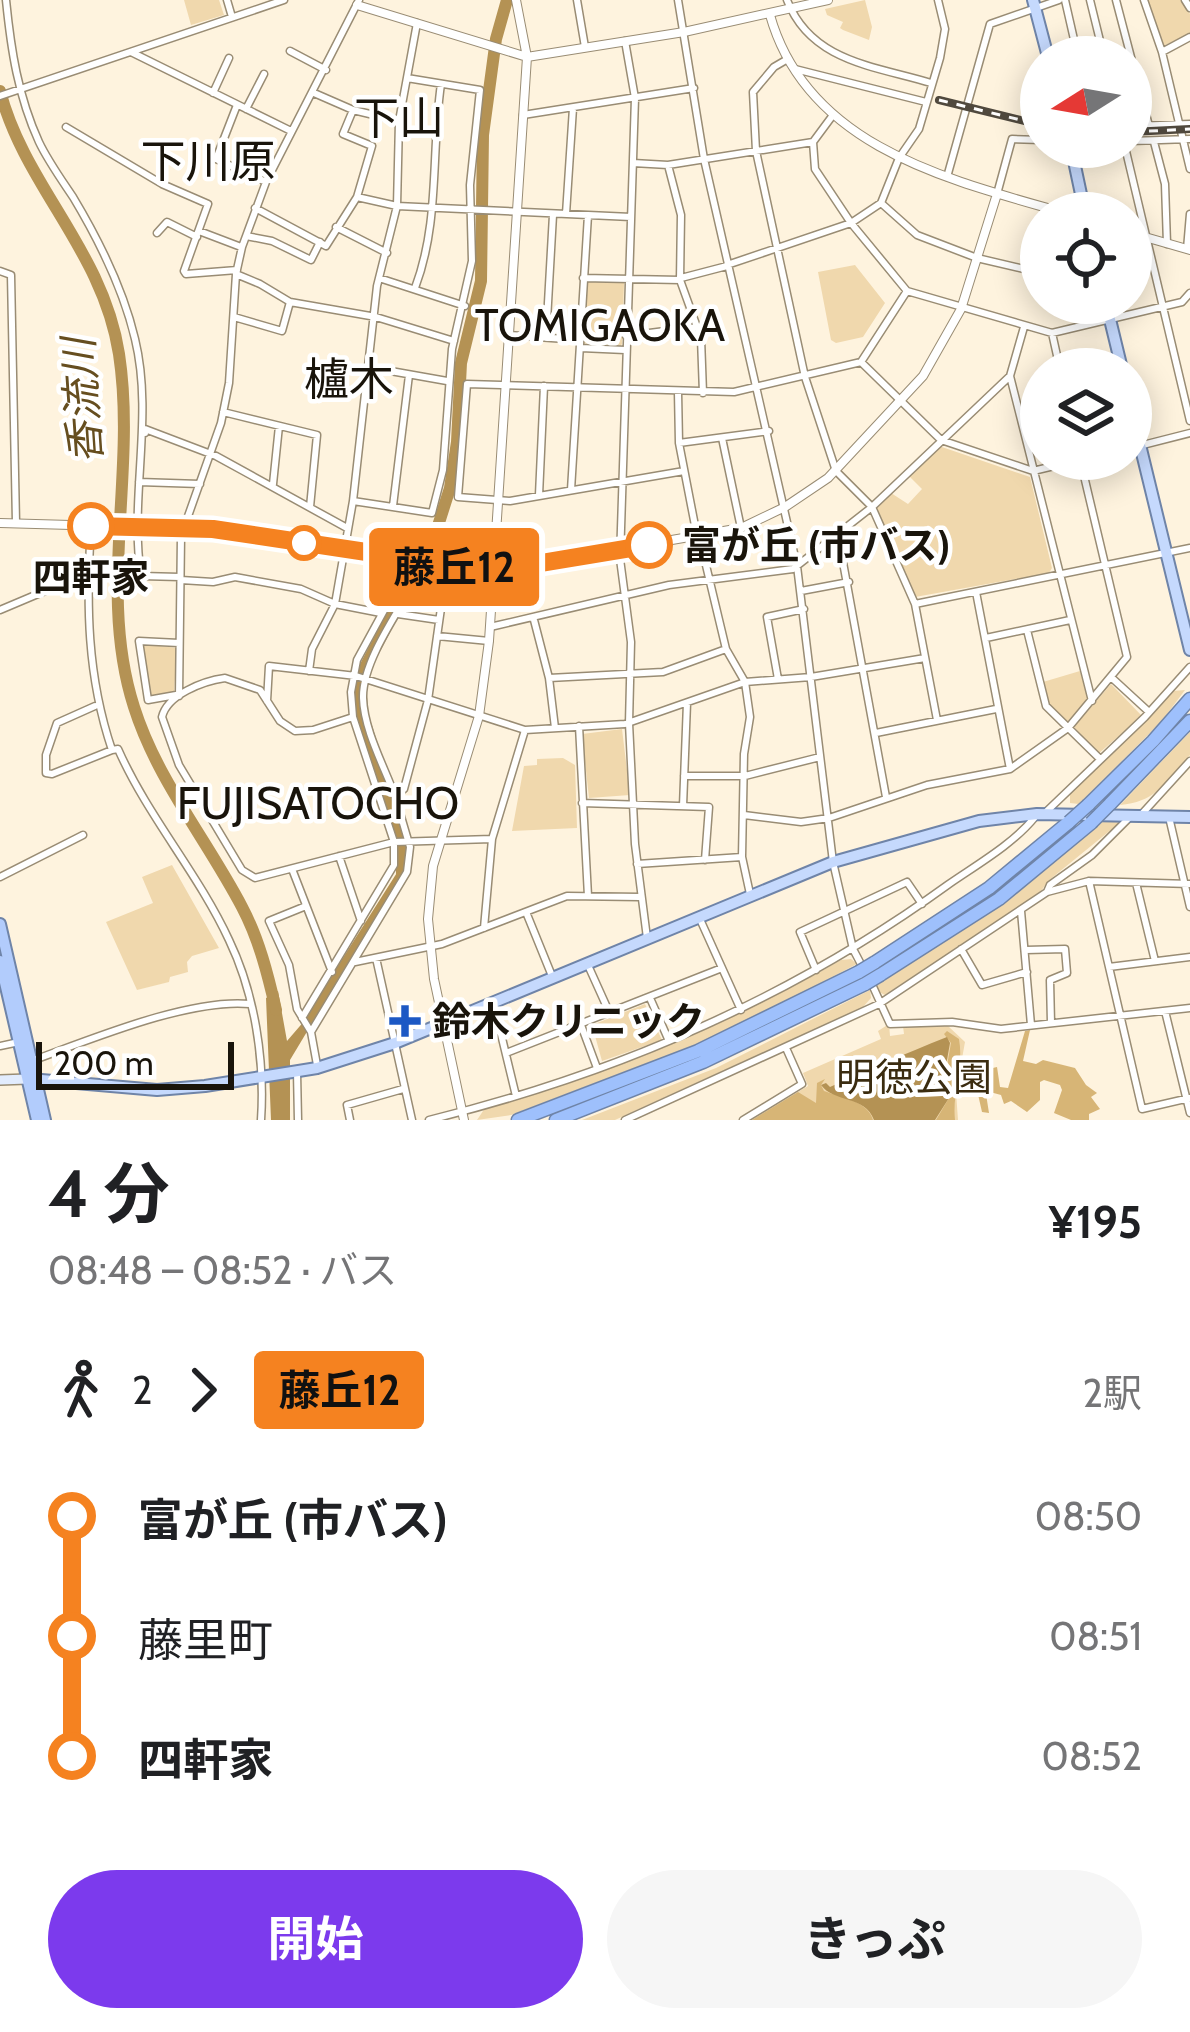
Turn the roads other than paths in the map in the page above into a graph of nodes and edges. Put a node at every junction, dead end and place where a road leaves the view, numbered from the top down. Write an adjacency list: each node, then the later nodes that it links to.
1 (6, 0): 44 (street)
2 (227, 0): 22 (street)
3 (284, 0): 22 (street)
4 (342, 0): 16 (street)
5 (516, 0): 35 (street)
6 (577, 0): 31 (street)
7 (678, 0): 24 (street)
8 (769, 0): 21 (street)
9 (828, 0): 17 (street)
10 (938, 0): 41 (street)
11 (1062, 0): 18 (street); 26 (street)
12 (1090, 0): 27 (street)
13 (1116, 0): 28 (street)
14 (1144, 0): 34 (street)
15 (1185, 0): 20 (street)
16 (358, 3): 23 (street); 38 (street)
17 (804, 3): 19 (street)
18 (1034, 3): 25 (main road); 71 (street)
19 (789, 5): 21 (street); 41 (street)
20 (1190, 8)
21 (770, 15): 24 (street); 37 (street)
22 (232, 17): 33 (street)
23 (417, 23): 35 (street); 40 (street)
24 (684, 32): 30 (street); 43 (street)
25 (1043, 36)
26 (1072, 36)
27 (1099, 36)
28 (1125, 36)
29 (1190, 37): 34 (street)
30 (626, 41): 31 (street); 48 (street)
31 (585, 47): 35 (street)
32 (290, 51): 38 (street)
33 (130, 52): 44 (street); 45 (street)
34 (1162, 52): 57 (street)
35 (527, 57): 53 (street)
36 (229, 58): 45 (street)
37 (789, 64): 49 (street); 54 (street); 65 (street)
38 (326, 70): 46 (street)
39 (264, 74): 50 (street)
40 (407, 78): 42 (street); 55 (street)
41 (931, 83): 49 (street)
42 (441, 84): 79 (street); 80 (street)
43 (694, 88): 48 (street); 67 (street)
44 (18, 90): 47 (street); 160 (street)
45 (213, 93): 50 (street)
46 (314, 93): 52 (street); 60 (street)
47 (0, 96)
48 (635, 98): 51 (street); 68 (street)
49 (926, 102): 66 (street)
50 (242, 107): 60 (street); 72 (street)
51 (573, 108): 53 (street); 82 (street)
52 (353, 110): 55 (street); 74 (street)
53 (523, 115): 81 (street)
54 (833, 115): 63 (street); 66 (street)
55 (400, 121): 77 (street)
56 (1190, 124): 57 (street)
57 (1179, 125): 58 (street); 62 (street)
58 (1152, 126)
59 (66, 127): 90 (street)
60 (291, 131): 72 (street)
61 (1020, 139): 73 (street)
62 (1186, 139): 64 (street); 70 (street)
63 (813, 142): 65 (street); 87 (street)
64 (1154, 142): 94 (street)
65 (756, 151): 67 (street); 97 (street)
66 (899, 158): 71 (street); 76 (street)
67 (704, 159): 69 (street); 101 (street)
68 (633, 164): 69 (street); 86 (street)
69 (668, 165): 108 (street)
70 (1190, 169)
71 (947, 177): 73 (street)
72 (266, 182): 78 (street)
73 (997, 194): 75 (street); 99 (street)
74 (356, 197): 77 (street); 88 (street)
75 (1020, 200)
76 (881, 203): 87 (street); 99 (street)
77 (397, 206): 79 (street); 98 (street)
78 (255, 208): 91 (street); 93 (street)
79 (434, 208): 80 (street); 109 (street)
80 (470, 211): 81 (street); 114 (street)
81 (516, 212): 84 (street); 125 (street)
82 (566, 214): 84 (street); 85 (street)
83 (1190, 214): 96 (street)
84 (553, 215): 127 (street)
85 (588, 215): 86 (street); 107 (street)
86 (631, 217): 105 (street)
87 (851, 223): 97 (street); 110 (street)
88 (337, 227): 93 (street); 98 (street)
89 (158, 233): 90 (street)
90 (198, 234): 95 (street); 104 (street)
91 (246, 236): 93 (street); 95 (street)
92 (1152, 240): 94 (street)
93 (320, 242)
94 (1167, 244): 96 (street)
95 (242, 247): 104 (street)
96 (1188, 249)
97 (777, 251): 101 (street); 137 (street)
98 (387, 253): 106 (street)
99 (976, 258): 102 (street); 117 (street)
100 (1152, 261): 115 (street)
101 (727, 266): 108 (street); 144 (street)
102 (1020, 268)
103 (0, 271): 179 (street)
104 (237, 272): 112 (street); 119 (street)
105 (628, 277): 107 (street); 108 (street); 126 (street)
106 (380, 278): 109 (street); 120 (street)
107 (583, 278): 129 (street)
108 (681, 279): 123 (street)
109 (415, 288): 114 (street)
110 (907, 291): 117 (street); 132 (street)
111 (1190, 293): 113 (street)
112 (290, 302): 119 (street); 120 (street)
113 (1181, 302): 115 (street); 116 (street)
114 (465, 306): 128 (street)
115 (1162, 307): 118 (street); 138 (street)
116 (1190, 308)
117 (961, 309): 122 (street); 147 (street)
118 (1152, 310)
119 (233, 316): 148 (street)
120 (376, 317): 128 (street); 133 (street)
121 (1093, 324): 124 (street)
122 (1024, 326): 124 (street); 136 (street)
123 (696, 327): 126 (street); 146 (street)
124 (1052, 333): 130 (street)
125 (507, 334): 127 (street); 140 (street)
126 (626, 336): 131 (street)
127 (546, 338): 129 (street)
128 (454, 341): 139 (street)
129 (580, 344): 131 (street); 142 (street)
130 (1055, 348)
131 (626, 350): 143 (street)
132 (861, 362): 137 (street); 147 (street)
133 (368, 368): 135 (street); 172 (street)
134 (1190, 374): 138 (street)
135 (409, 375): 139 (street); 174 (street)
136 (1010, 376): 149 (street); 155 (street)
137 (805, 377): 144 (street); 161 (street)
138 (1180, 377): 150 (street)
139 (449, 381): 174 (street)
140 (503, 383): 141 (street); 173 (street); 173 (street)
141 (544, 386): 142 (street); 171 (street)
142 (578, 387): 143 (street); 170 (street)
143 (624, 389): 145 (street); 167 (street)
144 (753, 389): 146 (street); 152 (street)
145 (678, 391): 146 (street); 156 (street)
146 (703, 393)
147 (903, 403): 155 (street); 161 (street)
148 (224, 412): 151 (street); 158 (street)
149 (1020, 417)
150 (1190, 422)
151 (279, 425): 169 (street); 175 (street)
152 (769, 430): 154 (street); 176 (street)
153 (1190, 433): 157 (street)
154 (722, 437): 156 (street); 182 (street)
155 (941, 440): 159 (street); 177 (street)
156 (679, 443): 162 (street)
157 (1152, 443)
158 (211, 456): 160 (street); 168 (street); 169 (street)
159 (1020, 467)
160 (139, 469): 166 (street)
161 (836, 470): 176 (street); 177 (street)
162 (684, 471): 167 (street); 186 (street)
163 (1035, 480): 197 (street)
164 (1086, 480): 195 (street)
165 (1144, 480): 190 (main road)
166 (139, 482): 168 (street); 181 (street)
167 (620, 483): 170 (street); 189 (street)
168 (200, 484): 184 (street)
169 (273, 484): 175 (street)
170 (571, 490): 171 (street)
171 (539, 495): 173 (street)
172 (353, 501): 174 (street); 183 (street)
173 (498, 502): 196 (street)
174 (393, 506)
175 (310, 507): 183 (street)
176 (785, 507): 182 (street); 194 (street)
177 (872, 507): 185 (street); 206 (street)
178 (0, 523): 179 (street)
179 (16, 523): 180 (street)
180 (96, 526): 181 (street); 200 (street)
181 (135, 527): 184 (street); 198 (street)
182 (741, 527): 186 (street)
183 (347, 528): 188 (street)
184 (182, 529): 188 (street); 198 (street)
185 (838, 535): 194 (street); 201 (street)
186 (698, 536): 189 (street); 199 (street)
187 (1190, 548): 190 (street)
188 (344, 549): 191 (street); 205 (street)
189 (621, 550): 196 (street); 204 (street)
190 (1166, 556): 195 (street); 221 (main road)
191 (412, 560): 192 (street); 209 (street)
192 (426, 561): 193 (street); 210 (street)
193 (447, 566): 196 (street); 211 (street)
194 (797, 566): 199 (street); 202 (street)
195 (1106, 567): 197 (street); 230 (street)
196 (493, 571): 214 (street)
197 (1058, 576): 203 (street); 213 (street)
198 (181, 579): 205 (street); 219 (street)
199 (710, 579): 204 (street); 220 (street)
200 (87, 580): 208 (street); 239 (street)
201 (849, 582): 202 (street); 224 (street)
202 (801, 591): 207 (street)
203 (976, 592): 206 (street); 217 (street)
204 (624, 596): 212 (street); 226 (street)
205 (335, 604): 209 (street); 225 (street)
206 (915, 604): 222 (street)
207 (804, 609): 228 (street); 231 (street)
208 (0, 610)
209 (382, 614): 227 (street)
210 (398, 614): 211 (street); 227 (street)
211 (439, 620): 216 (street)
212 (533, 620): 214 (street); 229 (street)
213 (1070, 620): 215 (street); 237 (street)
214 (490, 627): 218 (street)
215 (1028, 630): 217 (street); 249 (street)
216 (437, 636): 218 (street); 235 (street)
217 (986, 638): 240 (street)
218 (489, 640): 242 (street)
219 (179, 643): 233 (street); 233 (street)
220 (726, 649): 226 (street); 232 (street)
221 (1190, 650)
222 (925, 658): 224 (street); 244 (street)
223 (1190, 667): 241 (street)
224 (865, 669): 228 (street); 251 (street)
225 (309, 671): 227 (street); 236 (street)
226 (630, 674): 229 (street); 246 (street)
227 (360, 677): 235 (street); 243 (street); 259 (street)
228 (811, 677): 231 (street); 253 (street)
229 (549, 678): 248 (street)
230 (1112, 678): 237 (street); 241 (street)
231 (778, 680): 232 (street)
232 (745, 682): 238 (street); 258 (street)
233 (179, 696): 236 (street); 279 (street)
234 (1190, 699): 311 (highway, bridge)
235 (428, 700): 242 (street); 259 (street)
236 (267, 701): 243 (street)
237 (1092, 701): 249 (street)
238 (687, 703): 246 (street); 257 (street)
239 (97, 705): 252 (street); 252 (street)
240 (997, 709): 244 (street); 256 (street)
241 (1149, 712): 254 (street)
242 (478, 716): 250 (street); 273 (street)
243 (353, 717): 272 (street)
244 (937, 720): 251 (street)
245 (1190, 721): 311 (highway, bridge)
246 (629, 723): 247 (street); 261 (street)
247 (579, 726): 248 (street); 262 (street)
248 (555, 728): 250 (street)
249 (1068, 728): 254 (street); 256 (street)
250 (525, 730): 271 (street)
251 (876, 733): 260 (street)
252 (115, 750): 319 (street)
253 (820, 758): 258 (street); 269 (street)
254 (1100, 759): 264 (street)
255 (1190, 761): 266 (street)
256 (1010, 769): 260 (street)
257 (684, 776): 258 (street); 263 (street)
258 (746, 776): 265 (street)
259 (394, 796): 272 (street)
260 (887, 799): 269 (street)
261 (635, 802): 262 (street); 263 (street); 278 (street)
262 (582, 803): 285 (street)
263 (683, 806): 276 (street)
264 (1041, 814): 266 (main road); 277 (main road); 288 (street)
265 (744, 815): 269 (street); 275 (street)
266 (1136, 816): 267 (main road); 284 (street)
267 (1169, 817): 268 (main road); 283 (street)
268 (1190, 817)
269 (829, 818): 277 (street)
270 (82, 835): 280 (street)
271 (492, 839): 273 (street); 297 (street)
272 (402, 841): 273 (street); 274 (street); 295 (street); 307 (street)
273 (439, 842): 299 (street)
274 (339, 856): 279 (street); 295 (street)
275 (742, 857): 276 (street); 286 (street)
276 (705, 860): 278 (street)
277 (833, 862): 286 (main road); 291 (street)
278 (638, 864): 287 (street)
279 (292, 868): 289 (street)
280 (0, 877)
281 (1089, 881): 282 (street); 284 (street); 309 (street)
282 (1136, 883): 283 (street); 306 (street)
283 (1188, 884): 290 (street)
284 (1047, 892): 292 (street)
285 (588, 896): 287 (street); 293 (street)
286 (751, 896): 294 (main road)
287 (640, 897): 298 (street)
288 (922, 904): 291 (street); 300 (street)
289 (306, 906): 313 (street); 328 (street)
290 (1190, 907)
291 (843, 911): 300 (street); 312 (street)
292 (1021, 911): 301 (street); 302 (street)
293 (526, 913): 297 (street); 315 (street)
294 (699, 917): 298 (main road); 310 (street)
295 (362, 923): 313 (street)
296 (0, 924): 337 (highway)
297 (484, 928): 299 (street)
298 (647, 938): 308 (main road)
299 (430, 947): 304 (street); 326 (street)
300 (853, 949): 312 (street); 320 (street)
301 (961, 949): 314 (street); 320 (street)
302 (1026, 950): 314 (street); 327 (street)
303 (1190, 957): 306 (street)
304 (376, 958): 307 (street); 333 (street)
305 (0, 961): 332 (highway)
306 (1155, 961): 309 (street)
307 (355, 962): 328 (street)
308 (587, 963): 315 (main road); 324 (street)
309 (1109, 967): 325 (street)
310 (722, 968): 317 (street); 322 (street)
311 (877, 969): 316 (highway, bridge)
312 (816, 970): 322 (street)
313 (332, 972): 328 (street)
314 (1027, 972): 330 (street)
315 (553, 977): 318 (main road)
316 (862, 978): 356 (highway); 357 (highway)
317 (650, 998): 324 (street); 331 (street)
318 (494, 1001): 326 (main road); 336 (street)
319 (250, 1004): 337 (street); 341 (street)
320 (879, 1004): 330 (street); 335 (street)
321 (1190, 1007): 323 (street)
322 (742, 1010): 331 (street)
323 (1165, 1010): 325 (street); 346 (street)
324 (610, 1014): 329 (street)
325 (1119, 1016): 327 (street); 346 (street)
326 (443, 1023): 333 (main road); 348 (street)
327 (1051, 1023): 330 (street)
328 (307, 1025): 338 (street)
329 (581, 1025): 336 (street); 339 (street)
330 (1030, 1025)
331 (669, 1041): 339 (street)
332 (19, 1042): 334 (street); 343 (highway)
333 (394, 1043): 338 (main road); 344 (street)
334 (0, 1046)
335 (786, 1048): 349 (street); 359 (street)
336 (506, 1053): 345 (street)
337 (31, 1061): 343 (highway)
338 (317, 1068): 340 (main road)
339 (597, 1068): 345 (street)
340 (295, 1072): 341 (main road); 352 (street)
341 (261, 1077): 343 (main road); 351 (street)
342 (0, 1078): 343 (main road)
343 (31, 1079): 350 (highway)
344 (405, 1089): 353 (street); 354 (street)
345 (516, 1096): 348 (street)
346 (1189, 1098): 347 (street)
347 (1190, 1113)
348 (463, 1116): 355 (street)
349 (647, 1116): 358 (street)
350 (41, 1120)
351 (261, 1120)
352 (298, 1120)
353 (350, 1120)
354 (412, 1120)
355 (429, 1120)
356 (518, 1120)
357 (556, 1120)
358 (625, 1120)
359 (743, 1120)

